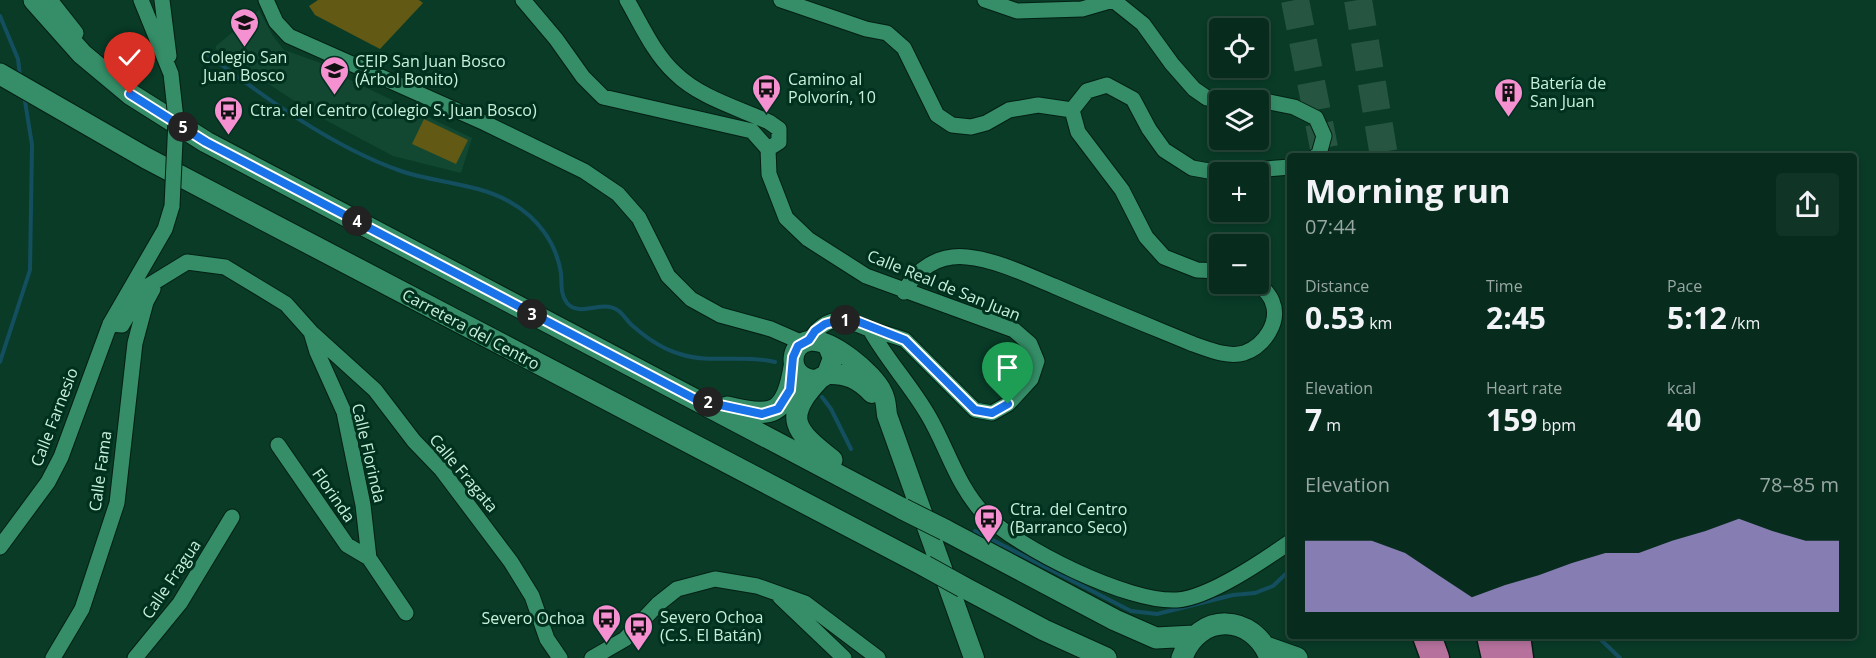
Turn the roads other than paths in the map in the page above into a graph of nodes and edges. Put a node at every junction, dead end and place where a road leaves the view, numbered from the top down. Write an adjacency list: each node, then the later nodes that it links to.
1 (34, 0): 13 (main road)
2 (50, 0): 13 (street)
3 (141, 0): 12 (street)
4 (162, 0): 12 (street, Calle Farnesio)
5 (266, 0): 27 (street)
6 (523, 0): 15 (street)
7 (627, 0): 15 (street)
8 (781, 0): 14 (street)
9 (985, 0): 10 (street)
10 (1113, 0): 16 (street)
11 (0, 74): 55 (main road, Carretera del Centro, bridge)
12 (171, 74): 24 (street, Calle Farnesio, bridge)
13 (130, 94): 29 (main road)
14 (1072, 110): 19 (street); 20 (street)
15 (768, 150): 22 (street, Calle Real de San Juan)
16 (1319, 153)
17 (1287, 167): 18 (street)
18 (1269, 169)
19 (1209, 171)
20 (1209, 271)
21 (158, 281): 24 (street, Calle Florinda); 26 (street, Calle Florinda); 47 (street, Calle Fama)
22 (904, 292): 23 (street); 25 (street, Calle Real de San Juan)
23 (1266, 294)
24 (110, 324): 34 (street, Calle Farnesio)
25 (868, 328): 27 (street, Calle Real de San Juan); 36 (street)
26 (311, 332): 38 (street, Calle Florinda); 49 (street, Calle Fragata)
27 (809, 350): 28 (street); 28 (street); 29 (main road); 30 (street)
28 (823, 377): 30 (street); 32 (main road)
29 (697, 400): 32 (main road)
30 (887, 415): 54 (street)
31 (278, 445): 38 (street, Florinda)
32 (870, 489): 41 (main road, bridge)
33 (232, 517): 48 (street, Calle Fragua)
34 (16, 525): 35 (street); 37 (street, Calle Farnesio)
35 (0, 529)
36 (1287, 544)
37 (0, 547)
38 (369, 558): 40 (street, Calle Florinda)
39 (775, 593): 42 (street); 52 (street); 53 (street)
40 (406, 613)
41 (1194, 636): 46 (main road); 56 (main road)
42 (626, 639): 50 (street); 51 (street)
43 (1428, 639): 58 (highway)
44 (1492, 639): 59 (highway)
45 (1516, 639): 60 (highway)
46 (1268, 652): 57 (main road)
47 (53, 658)
48 (135, 658)
49 (560, 658)
50 (592, 658)
51 (616, 658)
52 (844, 658)
53 (878, 658)
54 (974, 658)
55 (1104, 658)
56 (1182, 658)
57 (1298, 658)
58 (1435, 658)
59 (1496, 658)
60 (1519, 658)

